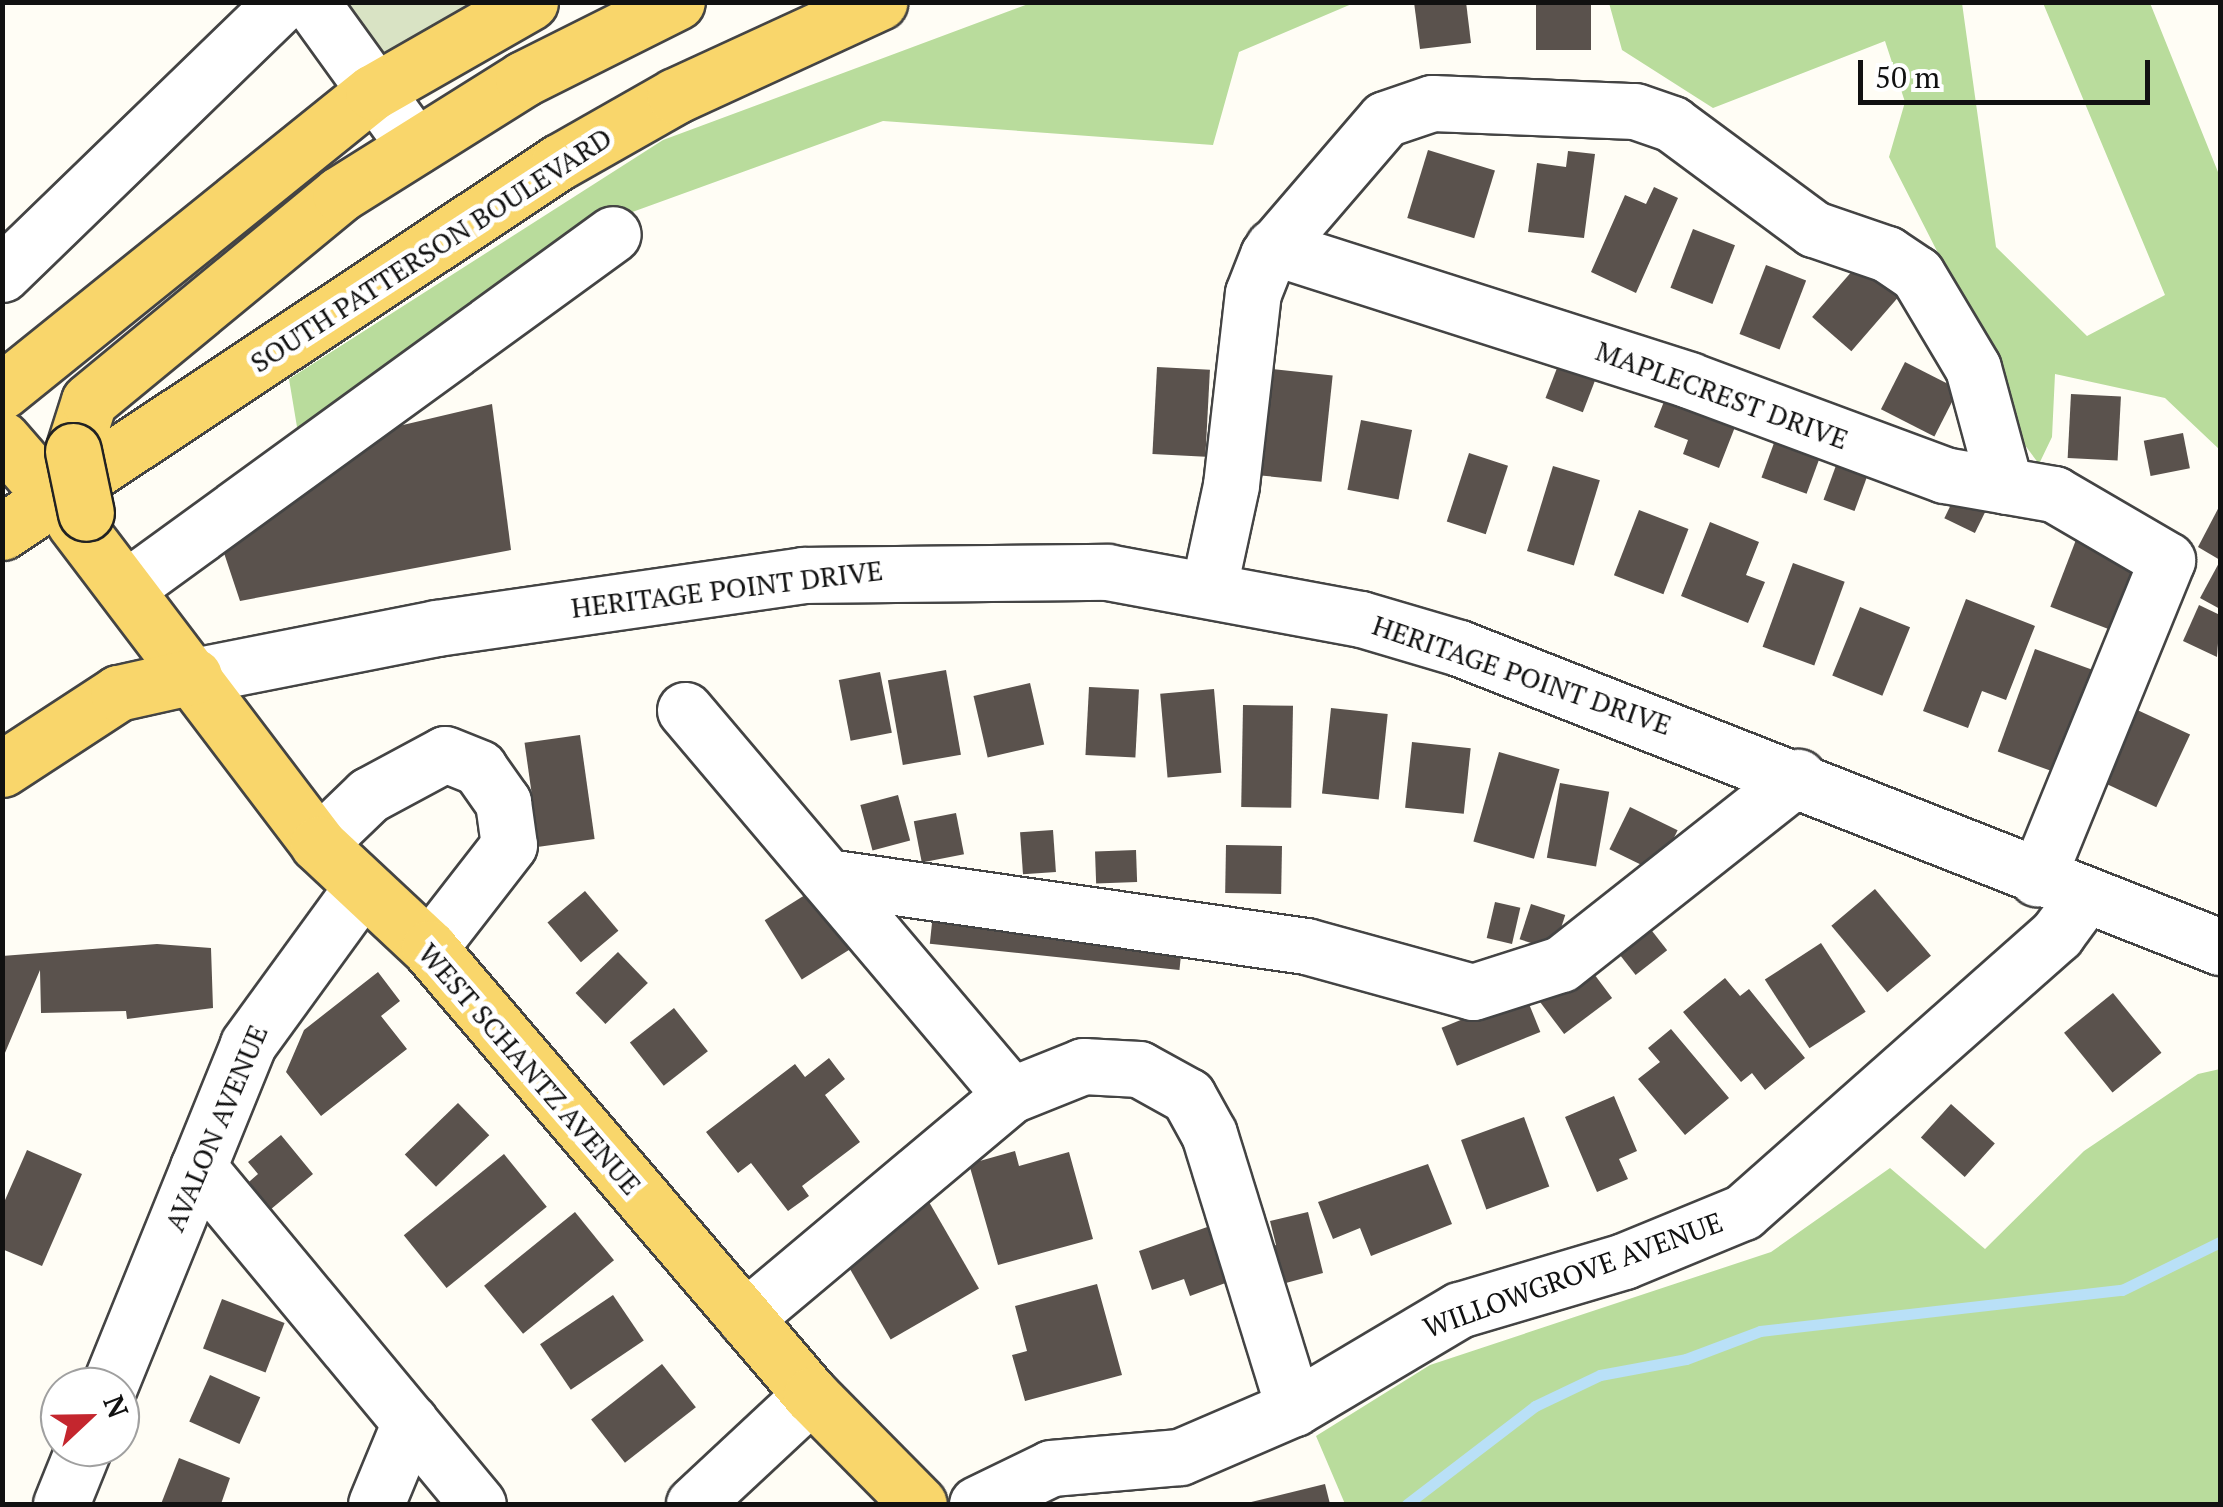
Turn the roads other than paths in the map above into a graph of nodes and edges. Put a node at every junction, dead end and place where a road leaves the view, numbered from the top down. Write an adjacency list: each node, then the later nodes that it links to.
1 (283, 2): 10 (street)
2 (311, 2): 6 (street)
3 (530, 2): 6 (main road)
4 (677, 2): 7 (main road)
5 (879, 2): 14 (main road, SOUTH PATTERSON BOULEVARD)
6 (373, 92): 7 (street); 11 (main road)
7 (415, 146): 12 (main road)
8 (613, 234): 15 (street)
9 (1273, 246): 13 (street, MAPLECREST DRIVE); 13 (street); 16 (street)
10 (2, 274)
11 (2, 391)
12 (37, 456): 15 (main road, bridge)
13 (2005, 486): 23 (street, MAPLECREST DRIVE)
14 (2, 532)
15 (97, 542): 17 (main road, WEST SCHANTZ AVENUE)
16 (1209, 587): 17 (street, HERITAGE POINT DRIVE); 20 (street, HERITAGE POINT DRIVE)
17 (194, 676): 19 (main road); 21 (main road, WEST SCHANTZ AVENUE)
18 (685, 710): 22 (street)
19 (2, 769)
20 (1798, 776): 22 (street); 23 (street, HERITAGE POINT DRIVE)
21 (318, 844): 24 (main road, WEST SCHANTZ AVENUE); 26 (street)
22 (827, 877): 27 (street)
23 (2061, 887): 25 (street, HERITAGE POINT DRIVE); 32 (street, WILLOWGROVE AVENUE)
24 (360, 890): 26 (main road, WEST SCHANTZ AVENUE); 28 (street, AVALON AVENUE)
25 (2220, 947)
26 (429, 948): 29 (main road, WEST SCHANTZ AVENUE)
27 (1011, 1095): 29 (street); 32 (street)
28 (198, 1167): 30 (street, AVALON AVENUE); 33 (street)
29 (745, 1318): 31 (main road, WEST SCHANTZ AVENUE)
30 (116, 1367)
31 (811, 1395): 38 (street); 39 (main road, WEST SCHANTZ AVENUE)
32 (1294, 1408): 40 (street, WILLOWGROVE AVENUE)
33 (410, 1422): 36 (street); 37 (street)
34 (76, 1467): 35 (street)
35 (61, 1504)
36 (376, 1504)
37 (478, 1504)
38 (694, 1504)
39 (919, 1504)
40 (978, 1504)

